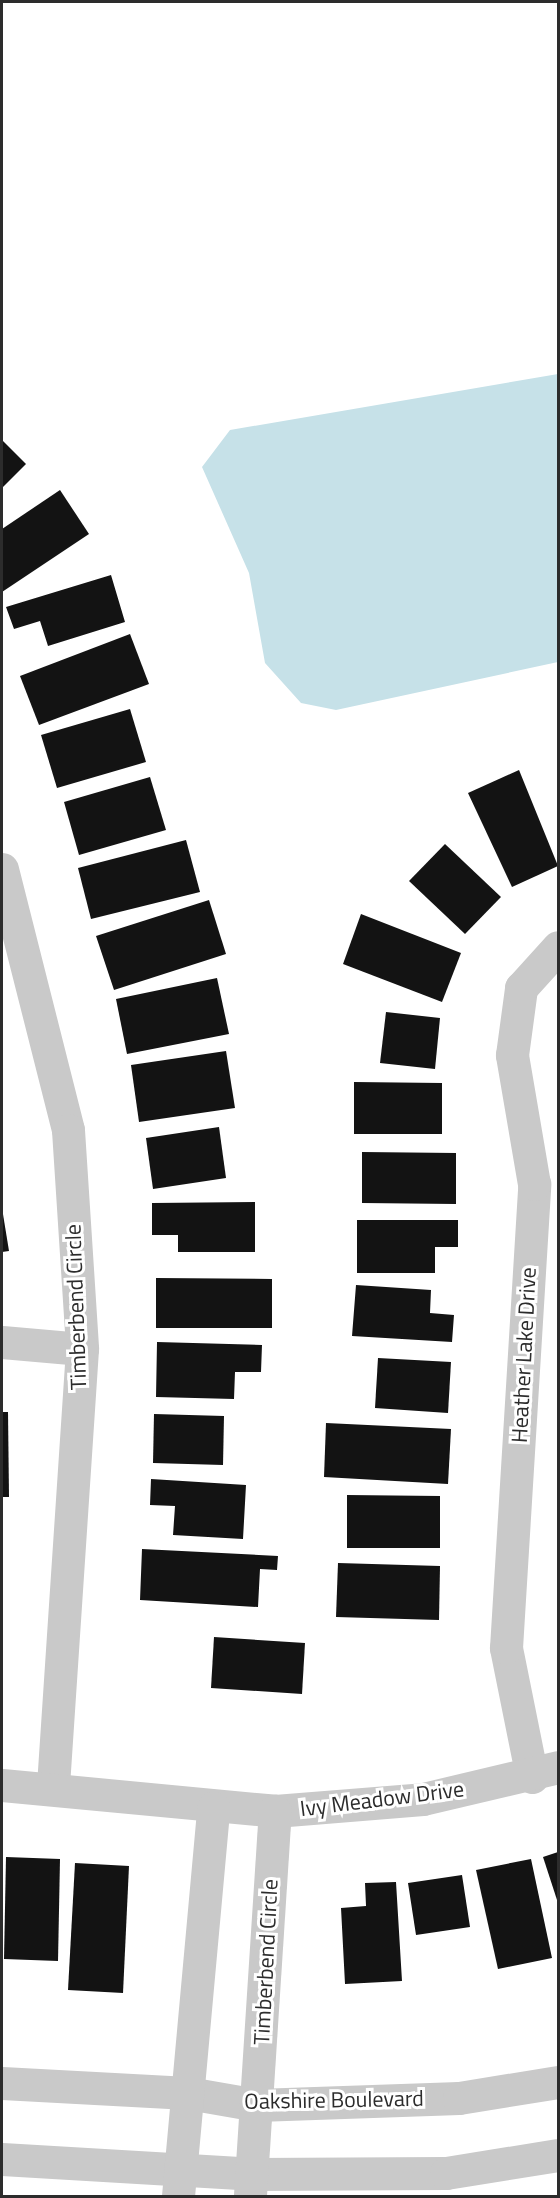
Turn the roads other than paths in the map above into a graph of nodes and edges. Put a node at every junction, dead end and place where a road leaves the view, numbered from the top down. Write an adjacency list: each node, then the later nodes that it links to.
1 (2, 869): 4 (street, Timberbend Circle)
2 (558, 947): 5 (street, Heather Lake Drive)
3 (2, 1342): 4 (street)
4 (82, 1349): 7 (street, Timberbend Circle)
5 (545, 1772): 9 (street, Ivy Meadow Drive)
6 (2, 1785): 7 (street)
7 (53, 1788): 8 (street)
8 (213, 1808): 9 (street); 12 (street)
9 (275, 1811): 13 (street, Timberbend Circle)
10 (558, 2082): 13 (street, Oakshire Boulevard)
11 (2, 2083): 12 (street, Oakshire Boulevard)
12 (188, 2093): 13 (street, Oakshire Boulevard); 16 (street)
13 (257, 2105): 17 (street, Timberbend Circle)
14 (558, 2155): 17 (street)
15 (2, 2159): 16 (street)
16 (179, 2183): 17 (street)
17 (251, 2185)

